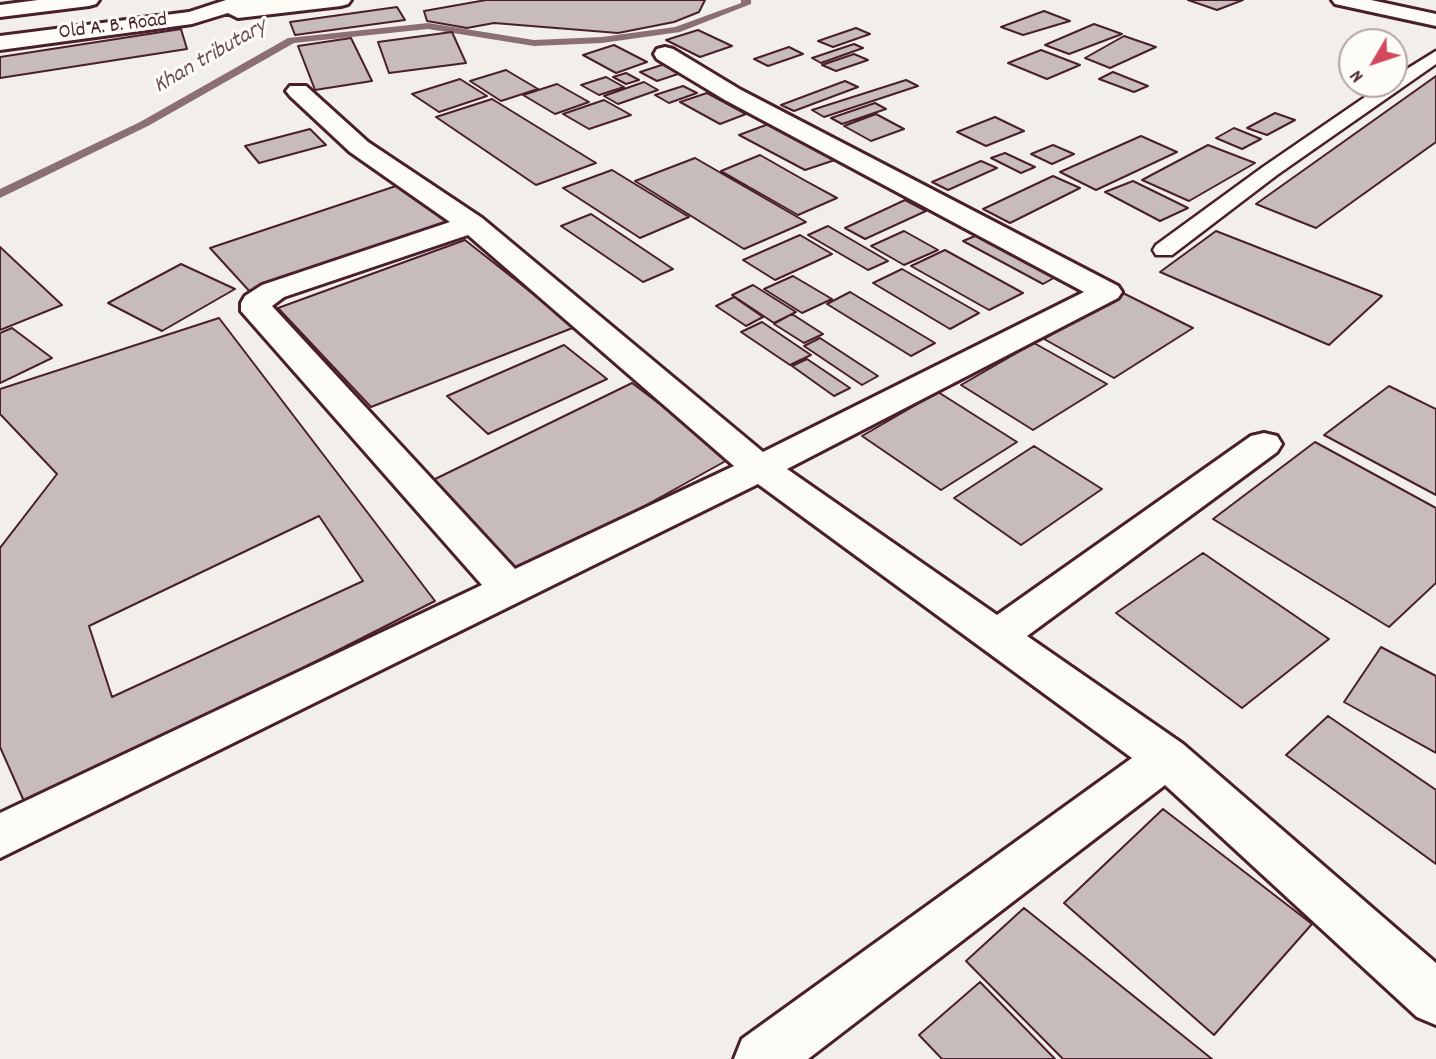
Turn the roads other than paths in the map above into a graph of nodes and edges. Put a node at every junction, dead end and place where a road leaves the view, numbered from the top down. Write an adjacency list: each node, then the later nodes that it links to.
1 (45, 0): 10 (street)
2 (89, 0): 10 (street, Old A. B. Road)
3 (211, 0): 8 (street)
4 (265, 0): 8 (street, Old A. B. Road)
5 (341, 0): 11 (street)
6 (1342, 0): 12 (street)
7 (1429, 0): 9 (street)
8 (240, 2): 11 (street, Old A. B. Road)
9 (1436, 2)
10 (0, 10)
11 (192, 18): 13 (street, Old A. B. Road)
12 (1436, 20)
13 (0, 43)
14 (666, 54): 20 (street)
15 (1436, 56): 18 (lane)
16 (298, 91): 17 (street)
17 (472, 225): 20 (street); 21 (street)
18 (1164, 250)
19 (1264, 444): 22 (street)
20 (760, 468): 21 (street); 22 (street)
21 (509, 589): 24 (street)
22 (996, 637): 23 (street)
23 (1167, 758): 25 (street); 26 (street)
24 (0, 836)
25 (1436, 998)
26 (762, 1059)

